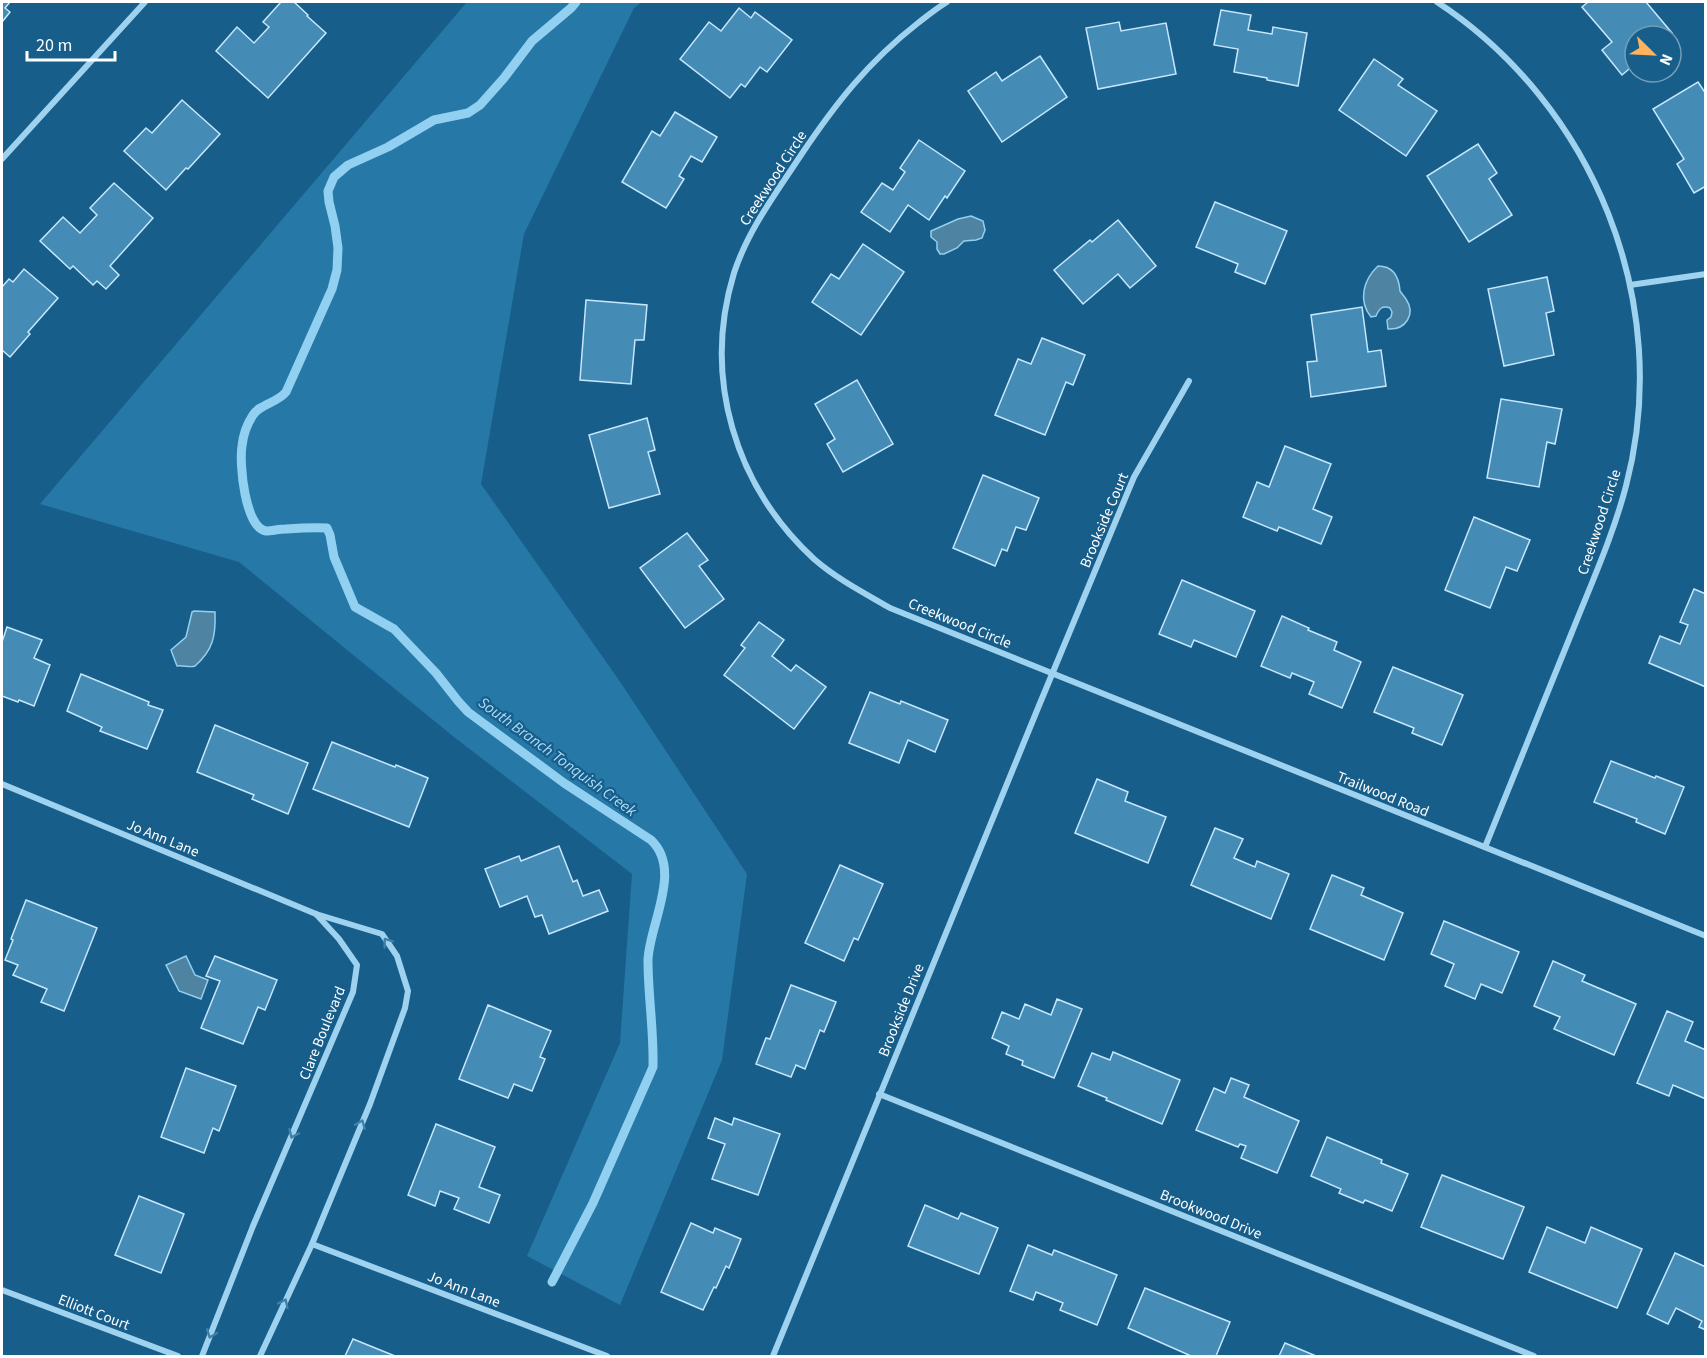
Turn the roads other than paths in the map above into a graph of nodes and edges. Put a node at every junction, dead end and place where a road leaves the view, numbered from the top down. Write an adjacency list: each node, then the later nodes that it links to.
1 (145, 2): 4 (street)
2 (947, 2): 8 (street, Creekwood Circle)
3 (1437, 2): 6 (street, Creekwood Circle)
4 (2, 159)
5 (1706, 274): 6 (street)
6 (1630, 285): 10 (street, Creekwood Circle)
7 (1189, 381): 8 (street, Brookside Court)
8 (1052, 674): 10 (street, Trailwood Road); 13 (street, Brookside Drive)
9 (2, 784): 11 (street, Jo Ann Lane)
10 (1485, 847): 12 (street, Trailwood Road)
11 (316, 914): 14 (street, one-way to 11); 17 (street, Clare Boulevard, one-way to 17)
12 (1706, 936)
13 (879, 1094): 20 (street, Brookside Drive); 21 (street, Brookwood Drive)
14 (312, 1244): 18 (street, one-way to 14); 19 (street, Jo Ann Lane)
15 (2, 1290): 16 (street, Elliott Court)
16 (178, 1356)
17 (202, 1356)
18 (260, 1356)
19 (607, 1356)
20 (773, 1356)
21 (1534, 1356)

